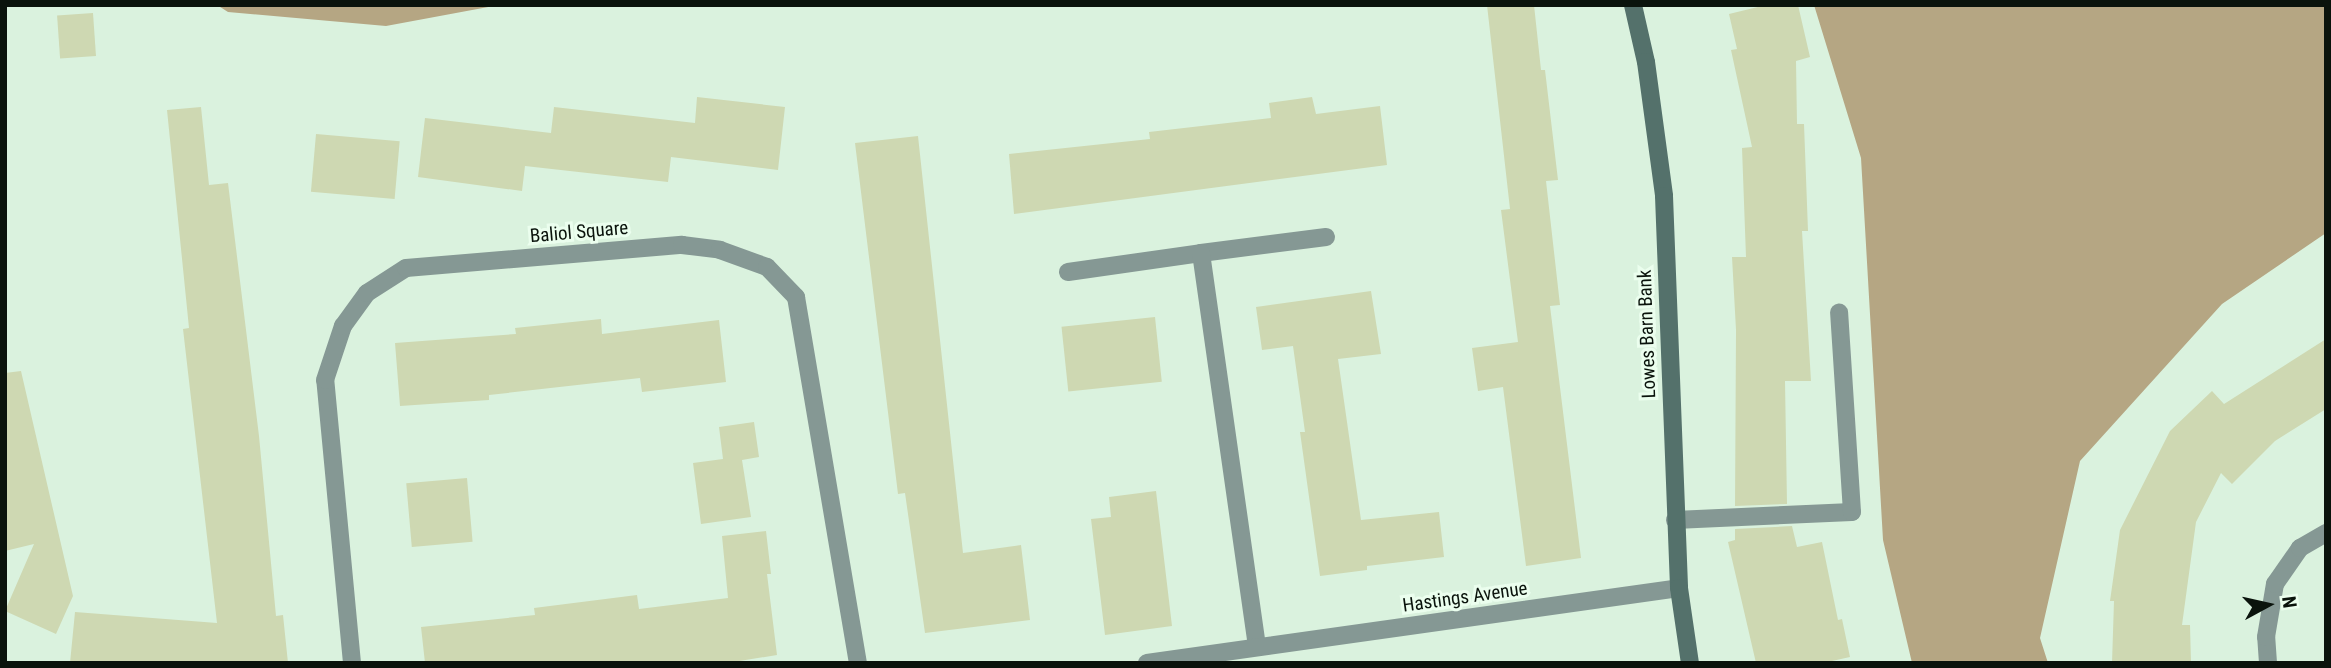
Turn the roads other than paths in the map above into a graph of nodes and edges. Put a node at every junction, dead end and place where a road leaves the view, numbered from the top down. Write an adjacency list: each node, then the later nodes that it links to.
1 (1633, 5): 6 (street, Lowes Barn Bank)
2 (1326, 237): 3 (street)
3 (1201, 253): 4 (street); 9 (street)
4 (1068, 272)
5 (1839, 312): 6 (street)
6 (1675, 520): 8 (street, Lowes Barn Bank)
7 (2326, 533): 14 (street)
8 (1679, 588): 9 (street, Hastings Avenue); 13 (street, Lowes Barn Bank)
9 (1257, 647): 12 (street, Hastings Avenue)
10 (352, 663): 11 (street, Baliol Square)
11 (858, 663)
12 (1147, 663)
13 (1690, 663)
14 (2268, 663)

